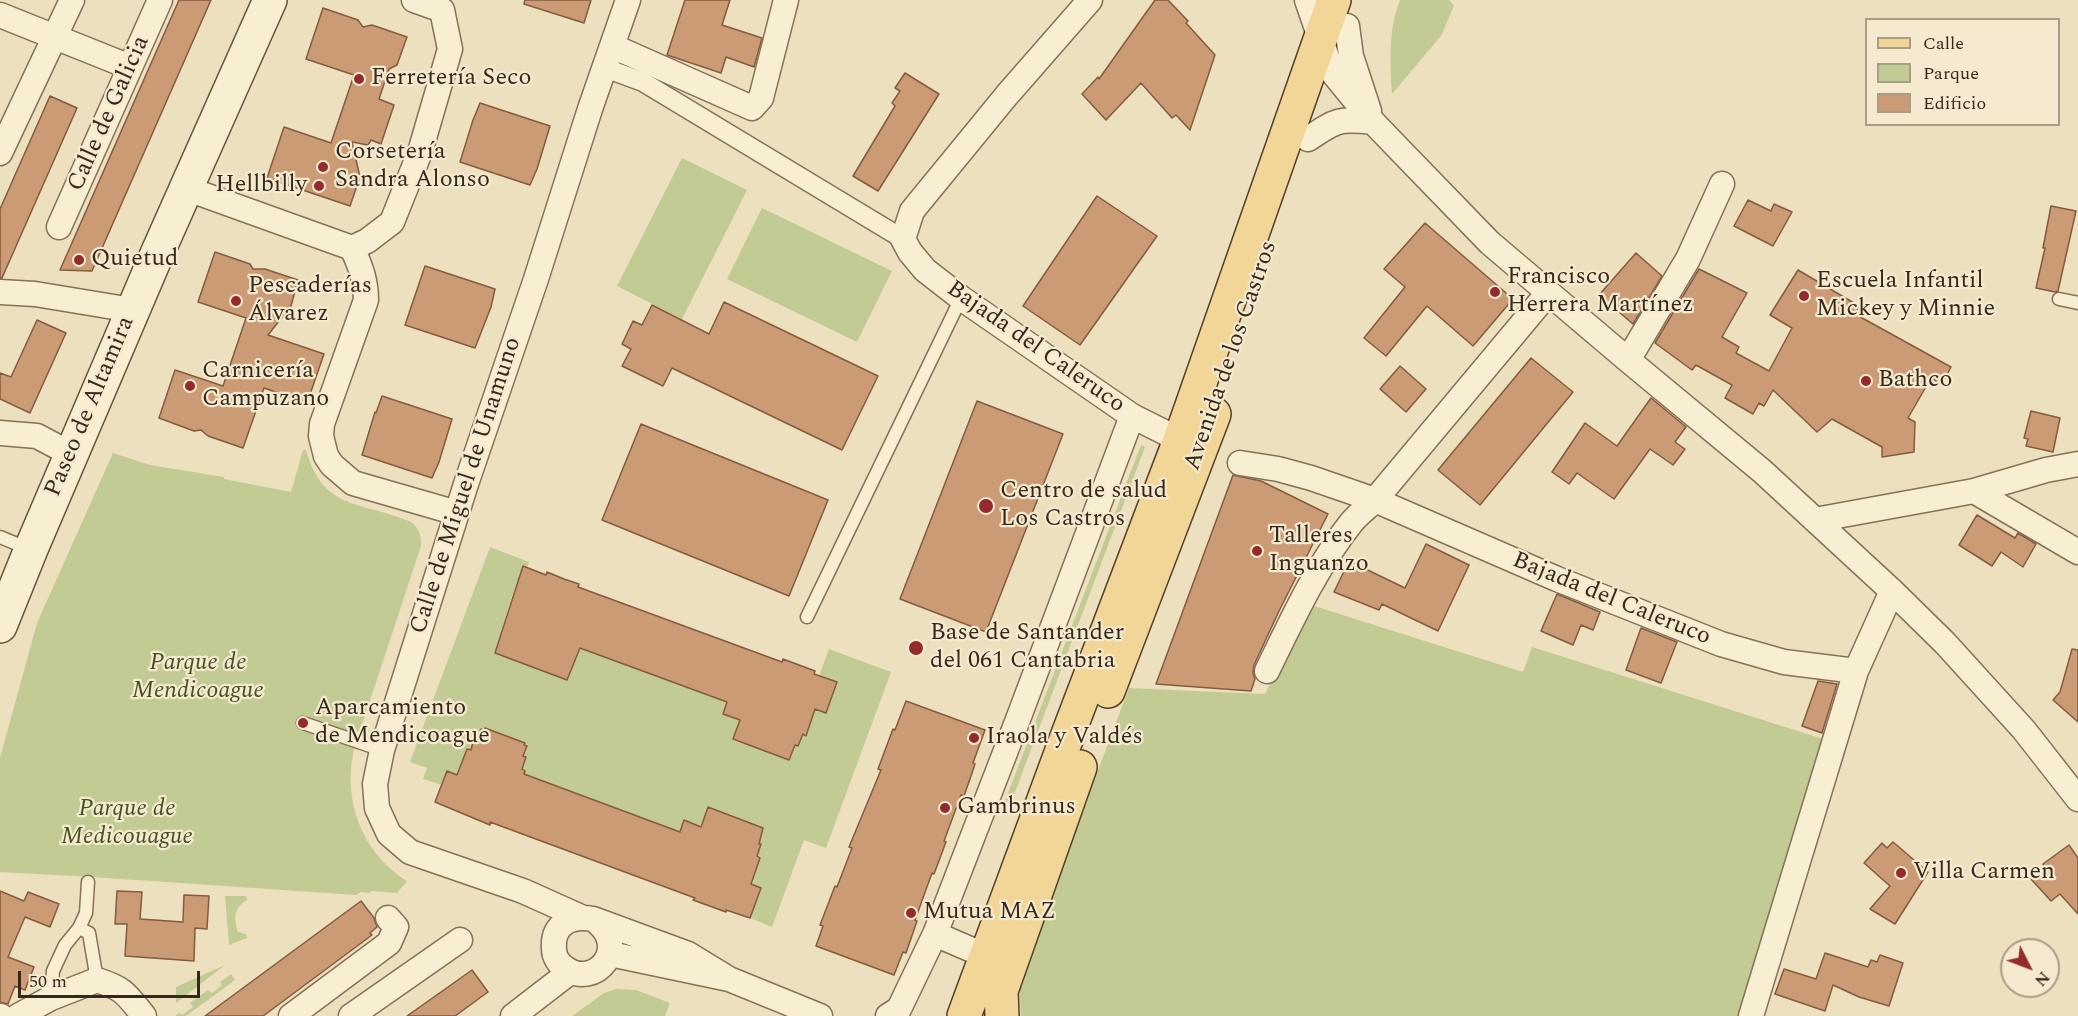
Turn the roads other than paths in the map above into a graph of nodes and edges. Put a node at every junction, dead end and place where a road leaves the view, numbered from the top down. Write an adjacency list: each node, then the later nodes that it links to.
1 (72, 0): 12 (street)
2 (160, 0): 14 (street, Calle de Galicia)
3 (270, 0): 20 (main road, Paseo de Altamira)
4 (414, 0): 9 (street)
5 (628, 0): 13 (street, Calle de Miguel de Unamuno)
6 (786, 0): 13 (street)
7 (1090, 0): 22 (street)
8 (1307, 0): 11 (street)
9 (449, 5): 23 (street)
10 (0, 15): 12 (street)
11 (1340, 16): 15 (main road, Avenida de los Castros); 16 (street); 33 (main road, Avenida de los Castros)
12 (55, 37): 14 (street); 18 (street)
13 (609, 57): 22 (street, Bajada del Caleruco); 39 (street, Calle de Miguel de Unamuno)
14 (130, 67): 21 (street, Calle de Galicia)
15 (1332, 72): 16 (street); 17 (main road, Avenida de los Castros)
16 (1373, 122): 17 (street); 25 (street)
17 (1308, 139): 74 (main road, Avenida de los Castros)
18 (0, 153)
19 (1722, 184): 30 (street)
20 (185, 188): 23 (street); 29 (main road, Paseo de Altamira)
21 (59, 227)
22 (903, 239): 26 (street, Bajada del Caleruco)
23 (352, 248): 39 (street)
24 (0, 292): 29 (street)
25 (1548, 293): 30 (street); 38 (street)
26 (961, 298): 31 (street, Bajada del Caleruco); 45 (lane)
27 (2059, 299): 28 (lane)
28 (2078, 303)
29 (132, 310): 34 (main road, Paseo de Altamira)
30 (1628, 360): 40 (street)
31 (1132, 416): 33 (street, Bajada del Caleruco); 57 (street)
32 (0, 433): 34 (street)
33 (1180, 440): 61 (main road, Avenida de los Castros)
34 (71, 454): 42 (main road, Paseo de Altamira)
35 (1240, 463): 38 (street, Bajada del Caleruco)
36 (2078, 464): 37 (street)
37 (1974, 491): 40 (street); 43 (street)
38 (1375, 500): 47 (street); 48 (street, Bajada del Caleruco)
39 (458, 513): 50 (street, Calle de Miguel de Unamuno)
40 (1815, 520): 44 (street)
41 (0, 537): 42 (lane)
42 (31, 549): 46 (main road, Paseo de Altamira)
43 (2078, 552)
44 (1892, 591): 48 (street); 51 (street)
45 (807, 617)
46 (0, 626)
47 (1267, 671)
48 (1856, 671): 75 (street)
49 (303, 723): 50 (lane)
50 (382, 750): 53 (street, Calle de Miguel de Unamuno)
51 (2078, 799)
52 (88, 882): 56 (lane)
53 (523, 891): 55 (street, Calle de Miguel de Unamuno); 59 (street)
54 (388, 918): 68 (street)
55 (587, 918): 59 (street); 60 (street); 63 (street, Calle de Miguel de Unamuno)
56 (79, 928): 64 (lane); 65 (lane)
57 (935, 934): 61 (street); 72 (street)
58 (460, 940): 69 (street)
59 (553, 940): 62 (street)
60 (610, 954): 62 (street); 63 (street, Calle de Miguel de Unamuno)
61 (986, 956): 73 (main road, Avenida de los Castros)
62 (570, 972): 70 (street)
63 (729, 979): 71 (street, Calle de Miguel de Unamuno)
64 (97, 980): 65 (street); 67 (street)
65 (51, 998): 66 (street)
66 (18, 1016)
67 (144, 1016)
68 (291, 1016)
69 (351, 1016)
70 (513, 1016)
71 (820, 1016)
72 (888, 1016)
73 (964, 1016)
74 (1002, 1016)
75 (1751, 1016)

